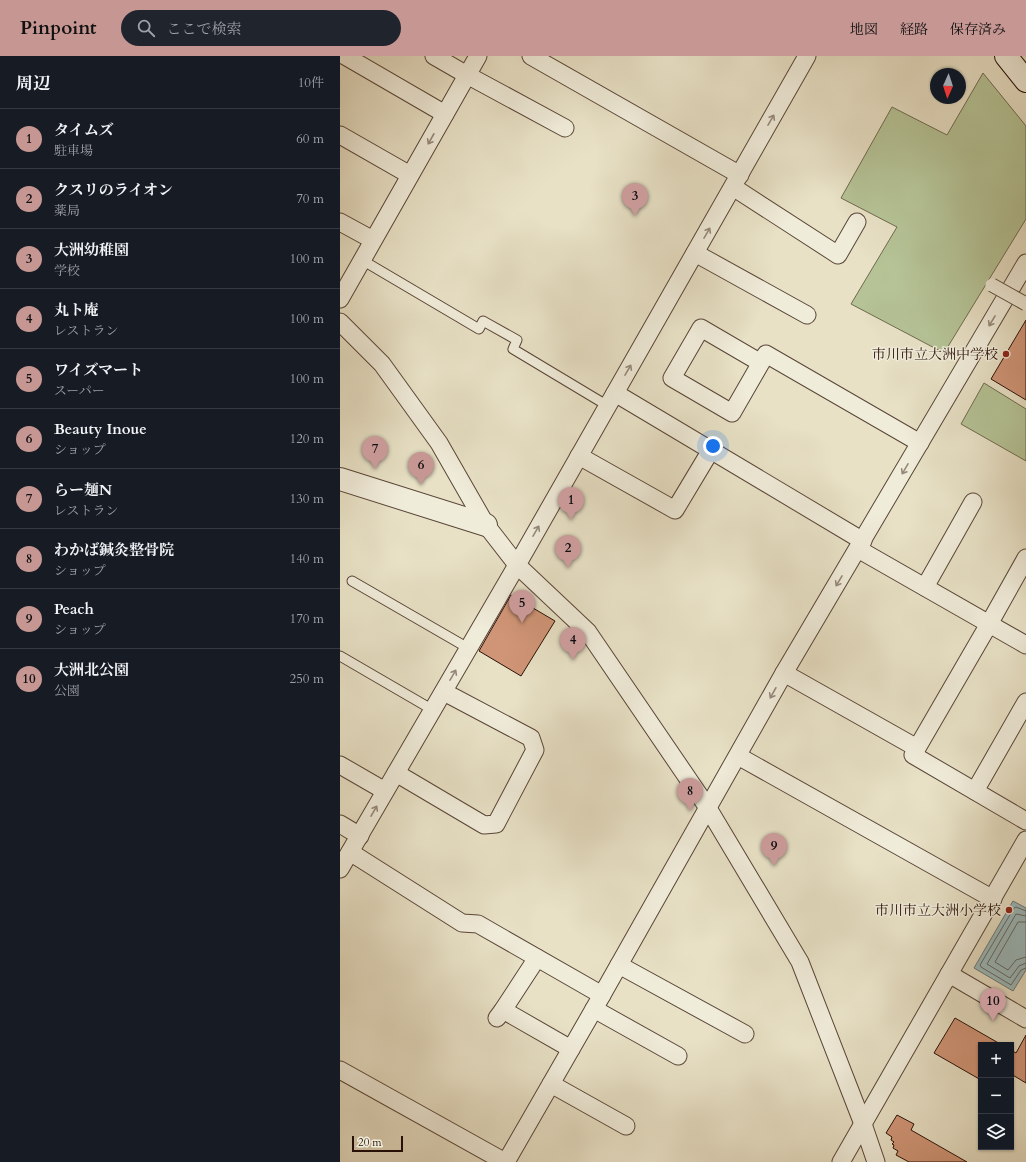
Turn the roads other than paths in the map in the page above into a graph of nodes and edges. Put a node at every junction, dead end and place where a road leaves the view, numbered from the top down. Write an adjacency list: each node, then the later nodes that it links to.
1 (345, 56): 9 (street)
2 (434, 56): 7 (street)
3 (478, 56): 7 (street)
4 (531, 56): 13 (street)
5 (807, 56): 13 (street, one-way to 5)
6 (1006, 56): 8 (street)
7 (467, 75): 9 (street); 10 (street)
8 (1026, 81)
9 (445, 114): 12 (street, one-way to 12)
10 (565, 128)
11 (340, 135): 12 (street)
12 (410, 175): 16 (street)
13 (736, 181): 15 (street); 17 (street, one-way to 13)
14 (340, 222): 16 (street)
15 (857, 222)
16 (373, 240): 18 (street)
17 (695, 253): 23 (street); 26 (street, one-way to 17)
18 (362, 260): 21 (street); 26 (lane)
19 (1026, 263): 27 (street, one-way to 27)
20 (992, 285): 22 (street, bridge)
21 (340, 298)
22 (1026, 304)
23 (807, 315)
24 (340, 322): 32 (street)
25 (761, 363): 25 (street); 27 (street)
26 (611, 399): 28 (street); 29 (street)
27 (920, 443): 33 (street, one-way to 33)
28 (711, 450): 29 (street); 33 (street)
29 (579, 456): 35 (street, one-way to 29)
30 (340, 479): 32 (street)
31 (973, 502): 37 (street)
32 (486, 525): 35 (street)
33 (861, 545): 37 (street); 42 (street, one-way to 42)
34 (1026, 558): 38 (street)
35 (517, 565): 40 (street); 52 (street)
36 (352, 581): 40 (lane)
37 (925, 587): 38 (street)
38 (989, 624): 39 (street); 46 (street)
39 (1026, 645)
40 (468, 648): 43 (street, one-way to 40)
41 (340, 656): 45 (lane)
42 (784, 673): 46 (street); 47 (street, one-way to 47)
43 (444, 692): 45 (street); 49 (street)
44 (1026, 702): 51 (street)
45 (433, 710): 49 (street)
46 (917, 748): 51 (street)
47 (738, 756): 52 (street); 59 (street)
48 (340, 765): 50 (street)
49 (396, 773): 50 (street)
50 (385, 791): 55 (street, one-way to 50)
51 (974, 791): 53 (street)
52 (708, 808): 61 (street); 70 (street)
53 (1026, 821)
54 (340, 824): 55 (street)
55 (360, 836): 57 (street)
56 (1026, 840): 59 (street)
57 (350, 852): 58 (street); 60 (street)
58 (340, 869)
59 (993, 898): 62 (street)
60 (537, 958): 63 (street); 66 (street)
61 (619, 965): 63 (street); 65 (street)
62 (949, 974): 64 (street); 70 (street)
63 (598, 1002): 66 (street); 67 (street)
64 (1026, 1019)
65 (745, 1034)
66 (571, 1049): 69 (street)
67 (678, 1056)
68 (340, 1070): 72 (street)
69 (551, 1084): 71 (street); 72 (street)
70 (863, 1124): 73 (street); 74 (street)
71 (626, 1126)
72 (505, 1162)
73 (841, 1162)
74 (876, 1162)

